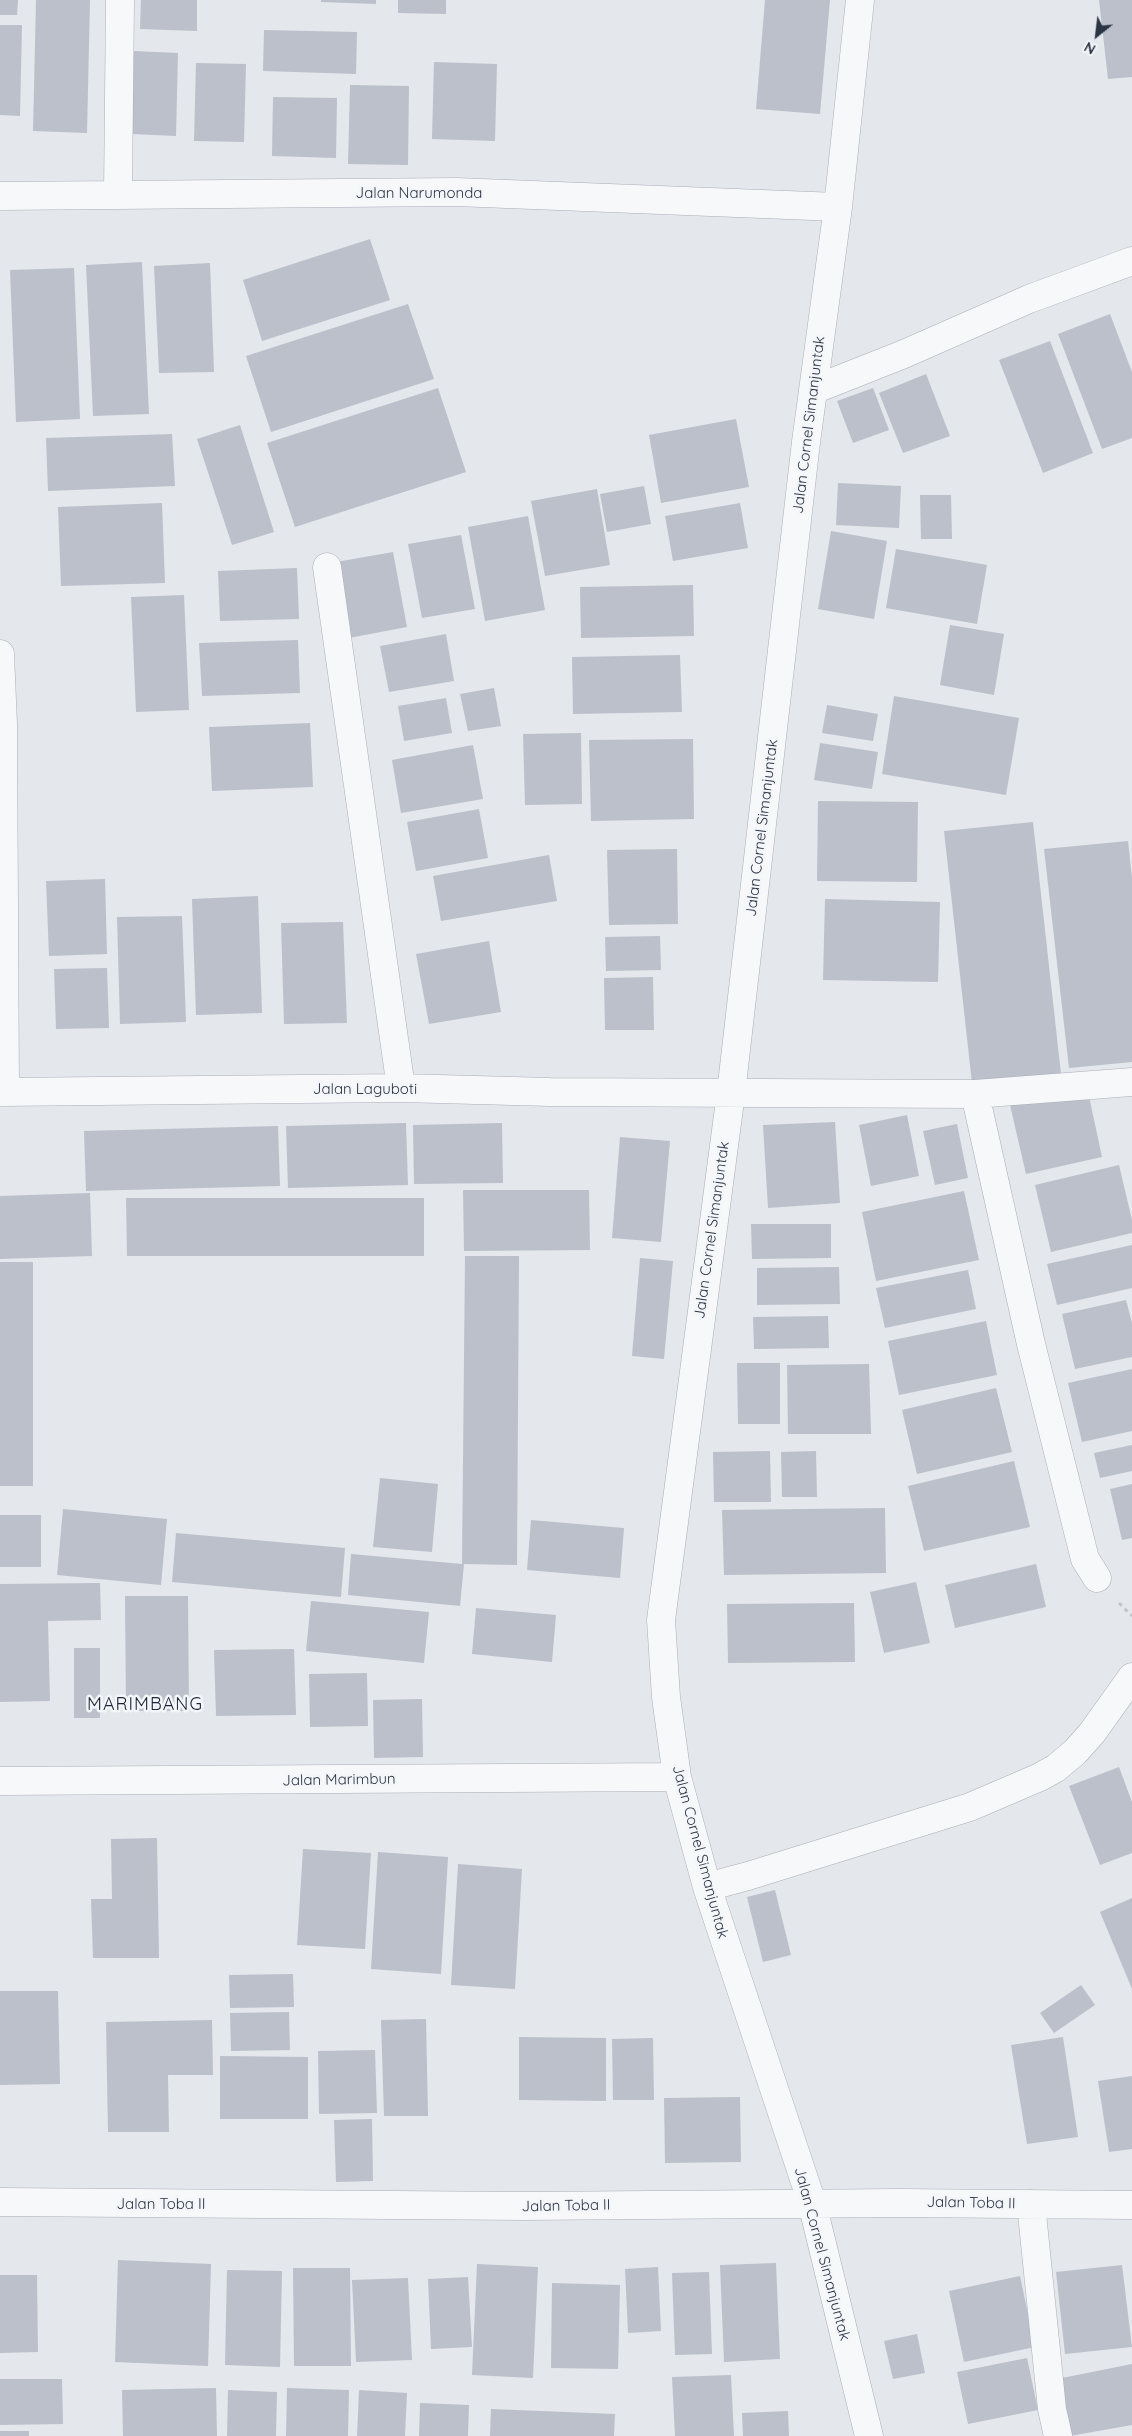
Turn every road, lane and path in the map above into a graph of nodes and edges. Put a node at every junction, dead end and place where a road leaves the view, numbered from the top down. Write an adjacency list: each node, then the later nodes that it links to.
1 (120, 0): 3 (street)
2 (860, 0): 5 (street, Jalan Cornel Simanjuntak)
3 (118, 194): 4 (street, Jalan Narumonda); 5 (street, Jalan Narumonda)
4 (0, 196)
5 (838, 207): 7 (street, Jalan Cornel Simanjuntak)
6 (1132, 261): 7 (street)
7 (813, 390): 13 (street, Jalan Cornel Simanjuntak)
8 (327, 567): 11 (street)
9 (0, 654): 12 (street)
10 (1132, 1082): 14 (street, Jalan Laguboti)
11 (401, 1088): 12 (street, Jalan Laguboti); 13 (street, Jalan Laguboti)
12 (2, 1092)
13 (731, 1093): 14 (street, Jalan Laguboti); 17 (street, Jalan Cornel Simanjuntak)
14 (975, 1094): 15 (street)
15 (1097, 1578)
16 (1132, 1677): 19 (street)
17 (677, 1777): 18 (street, Jalan Marimbun); 19 (street, Jalan Cornel Simanjuntak)
18 (0, 1781)
19 (707, 1887): 21 (street, Jalan Cornel Simanjuntak)
20 (0, 2202): 21 (street, Jalan Toba II)
21 (812, 2203): 22 (street, Jalan Toba II); 24 (street, Jalan Cornel Simanjuntak)
22 (1031, 2204): 23 (street, Jalan Toba II); 25 (street)
23 (1132, 2205)
24 (869, 2436)
25 (1058, 2436)

